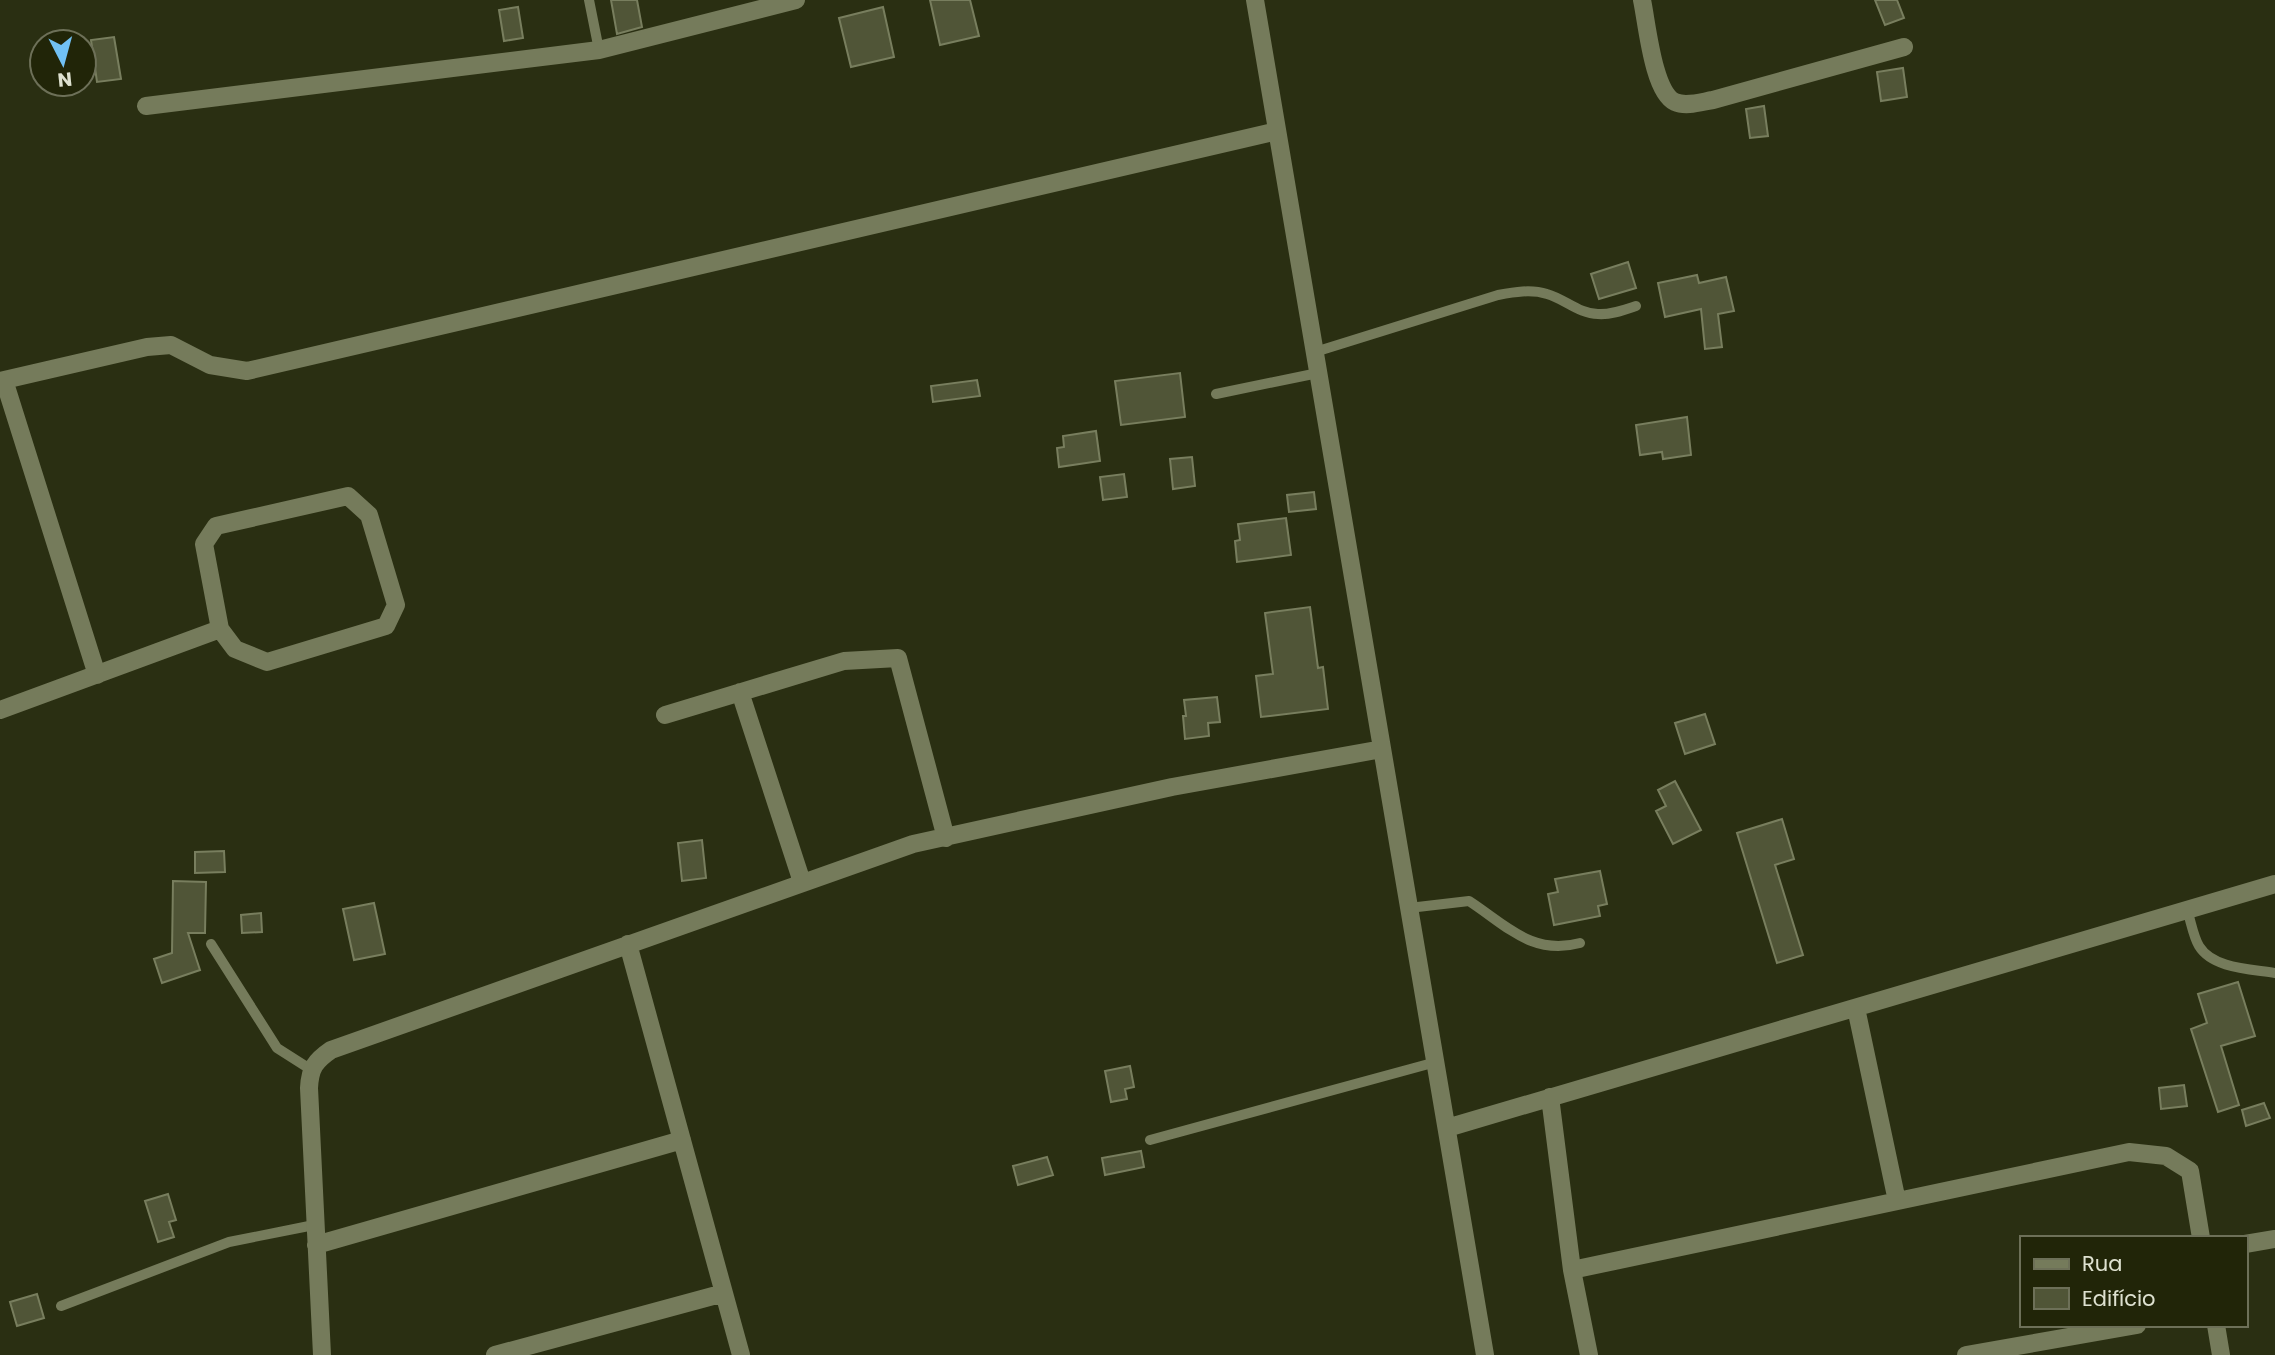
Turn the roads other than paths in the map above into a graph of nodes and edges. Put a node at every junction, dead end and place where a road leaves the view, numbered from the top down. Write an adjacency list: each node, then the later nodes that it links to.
1 (589, 0): 6 (lane)
2 (796, 0): 6 (street)
3 (1255, 0): 8 (street)
4 (1642, 0): 5 (street)
5 (1904, 47)
6 (599, 50): 7 (street)
7 (146, 106)
8 (1277, 131): 10 (street); 12 (street)
9 (1636, 306): 10 (lane)
10 (1315, 352): 11 (street)
11 (1318, 373): 13 (lane); 19 (street)
12 (2, 381): 15 (street)
13 (1216, 394)
14 (220, 629): 14 (street); 15 (street)
15 (97, 675): 17 (street)
16 (740, 692): 18 (street); 20 (street); 21 (street)
17 (0, 710)
18 (665, 715)
19 (1382, 749): 20 (street); 23 (street)
20 (946, 838): 21 (street)
21 (802, 882): 27 (street)
22 (2275, 884): 24 (street)
23 (1409, 908): 25 (lane); 30 (street)
24 (2188, 910): 28 (lane); 29 (street)
25 (1580, 943)
26 (211, 944): 31 (lane)
27 (628, 944): 31 (street); 34 (street)
28 (2275, 973)
29 (1856, 1008): 32 (street); 36 (street)
30 (1436, 1062): 33 (street); 35 (lane)
31 (310, 1069): 37 (street)
32 (1550, 1097): 33 (street); 42 (street)
33 (1447, 1128): 50 (street)
34 (682, 1140): 41 (street); 43 (street)
35 (1150, 1140)
36 (1897, 1201): 38 (street); 42 (street)
37 (314, 1225): 41 (street); 44 (lane)
38 (2201, 1236)
39 (2275, 1239): 40 (street)
40 (2247, 1244)
41 (316, 1245): 47 (street)
42 (1572, 1270): 51 (street)
43 (724, 1293): 48 (street); 49 (street)
44 (61, 1307)
45 (2126, 1327): 52 (street)
46 (2216, 1327): 53 (street)
47 (322, 1355)
48 (495, 1355)
49 (741, 1355)
50 (1485, 1355)
51 (1589, 1355)
52 (1966, 1355)
53 (2221, 1355)

